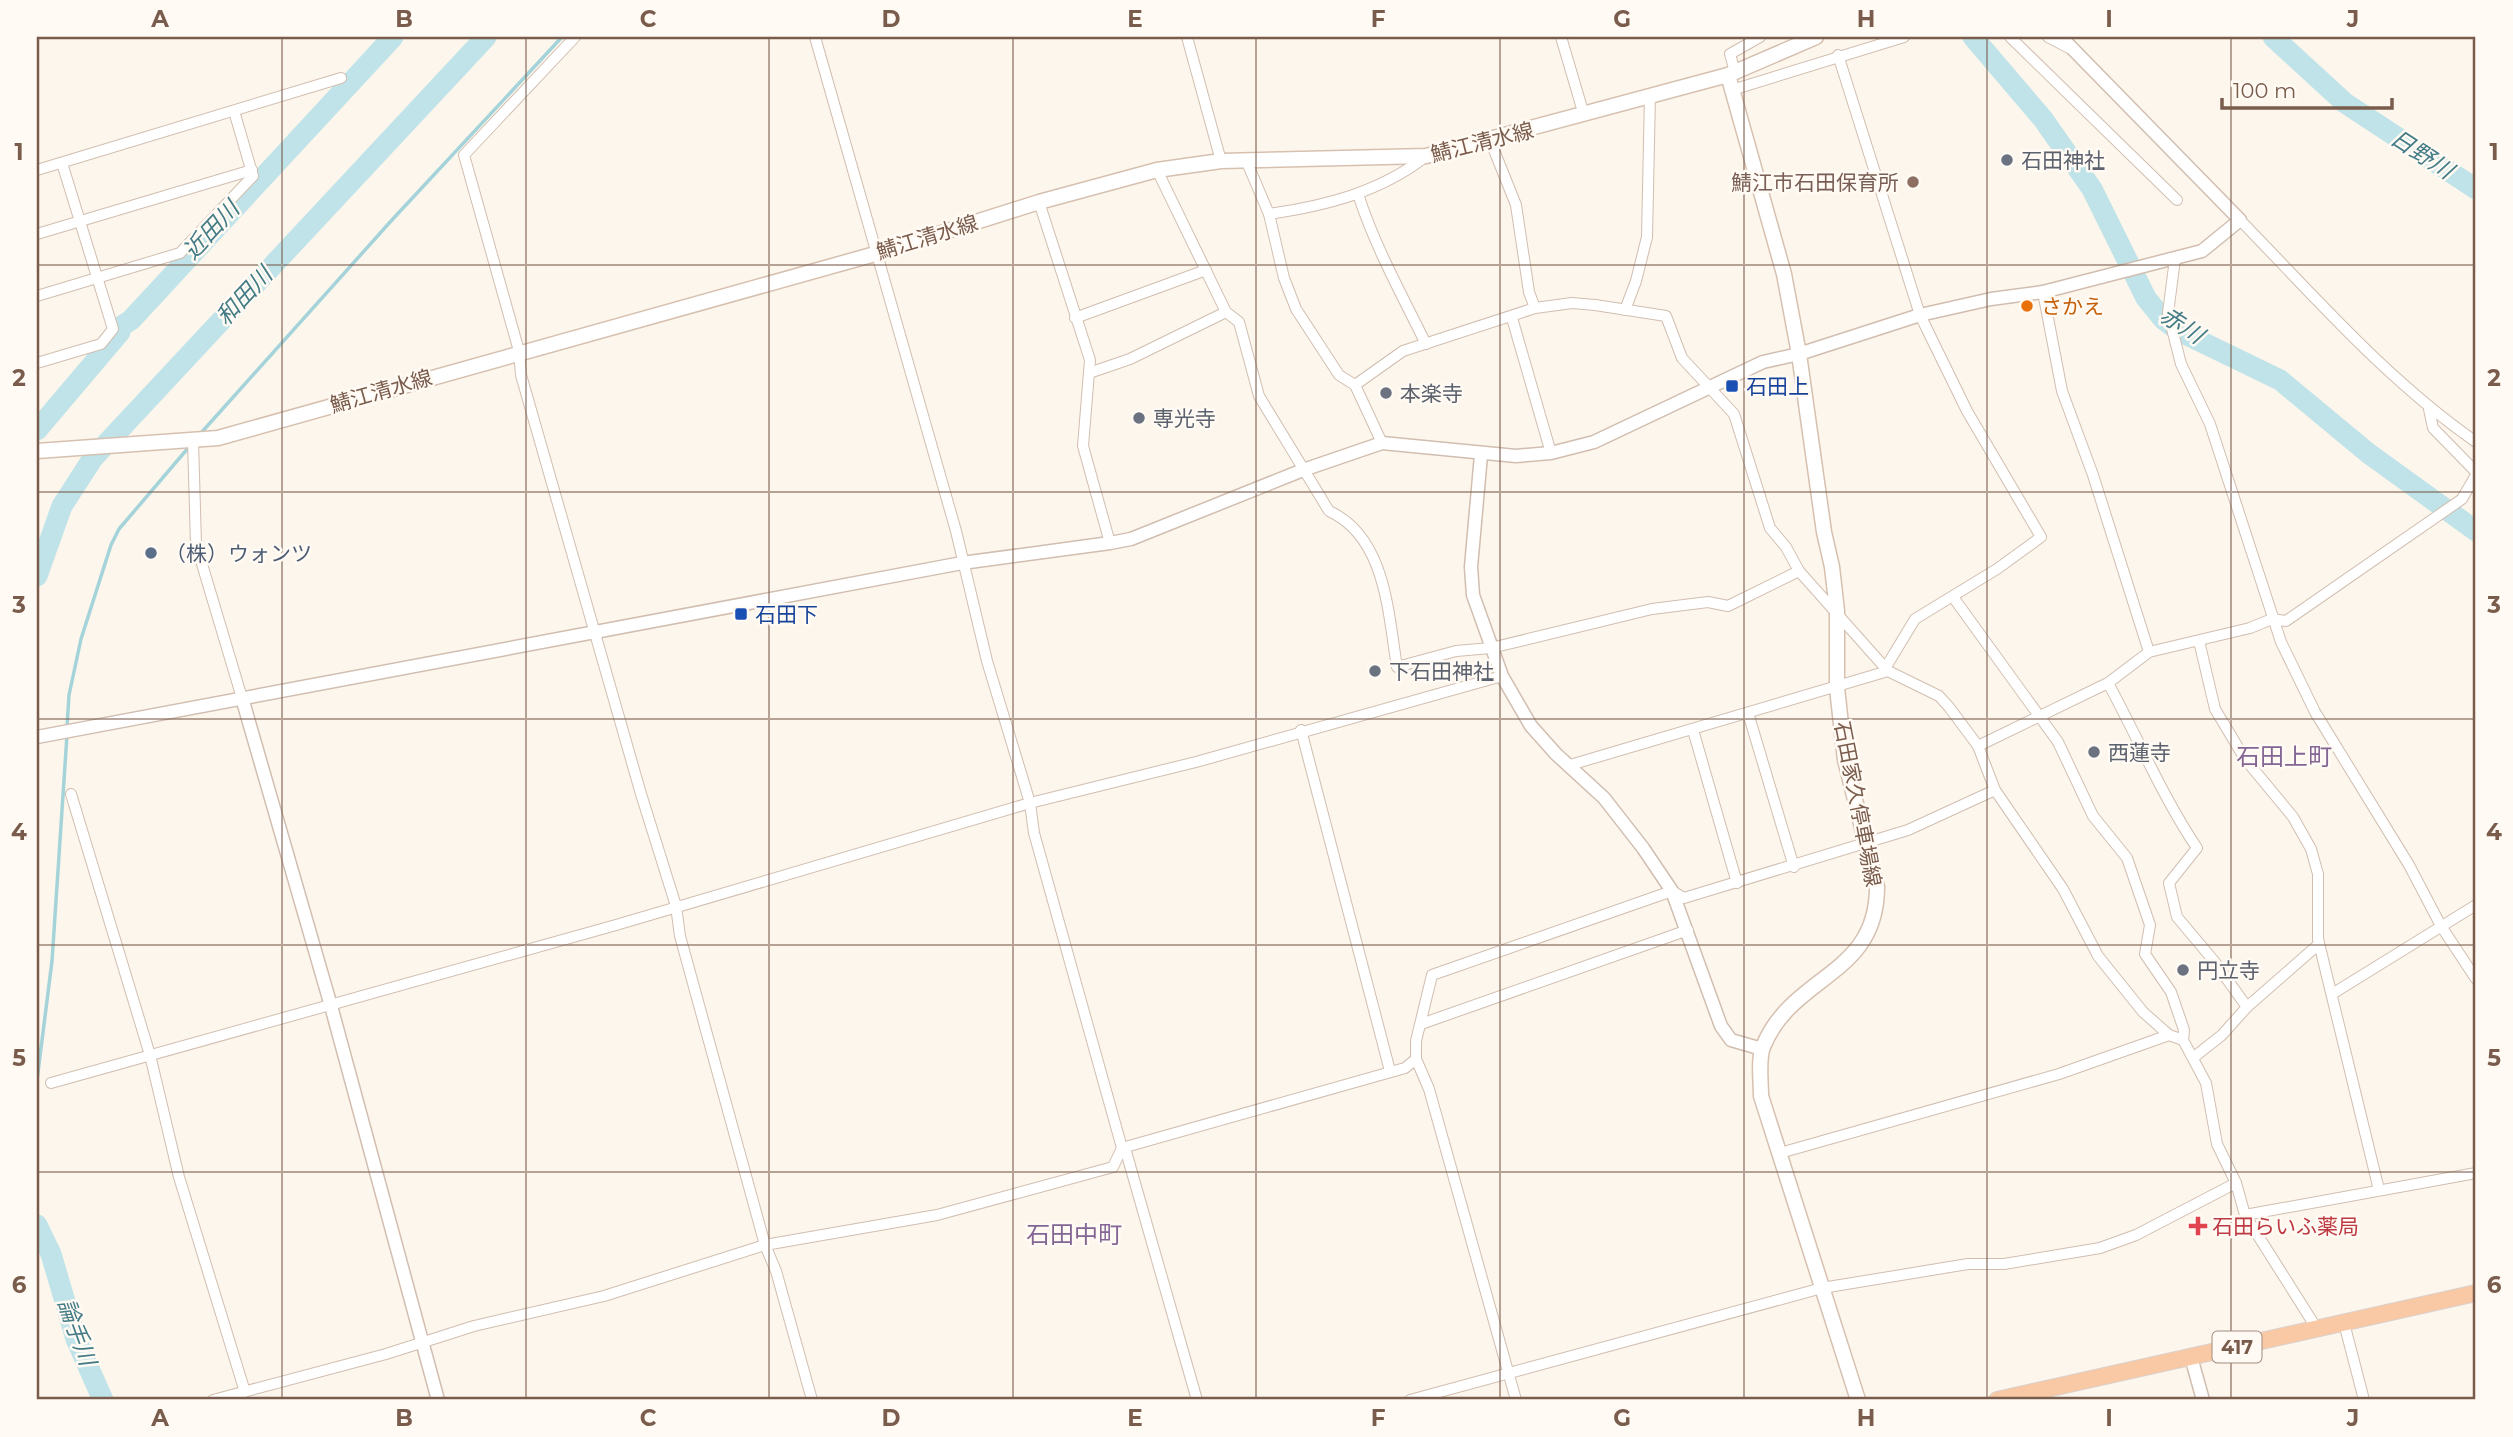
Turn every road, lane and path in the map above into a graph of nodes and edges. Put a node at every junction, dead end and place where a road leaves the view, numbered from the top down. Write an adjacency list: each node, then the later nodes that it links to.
1 (575, 37): 47 (street)
2 (815, 37): 34 (street)
3 (1187, 37): 22 (street)
4 (1561, 37): 18 (street)
5 (1816, 37): 13 (main road, 鯖江清水線)
6 (1904, 37): 11 (street)
7 (2010, 37): 28 (street)
8 (2048, 37): 12 (street)
9 (2062, 37): 12 (street)
10 (1756, 38): 13 (street)
11 (1838, 55): 15 (street); 43 (street)
12 (2080, 55): 31 (street)
13 (1731, 73): 15 (main road, 石田家久停車場線); 16 (main road, 鯖江清水線)
14 (341, 78): 17 (street)
15 (1732, 90): 48 (main road, 石田家久停車場線)
16 (1650, 95): 18 (main road, 鯖江清水線); 41 (street)
17 (234, 111): 23 (street); 25 (street)
18 (1584, 115): 19 (main road, 鯖江清水線)
19 (1491, 136): 20 (main road, 鯖江清水線); 40 (street)
20 (1426, 156): 21 (main road, 鯖江清水線); 27 (street)
21 (1245, 160): 22 (main road, 鯖江清水線); 30 (street)
22 (1222, 161): 26 (main road, 鯖江清水線)
23 (62, 163): 24 (street); 32 (street)
24 (37, 170)
25 (252, 170): 32 (street); 37 (street)
26 (1157, 170): 29 (main road, 鯖江清水線); 36 (street)
27 (1357, 194): 30 (street); 46 (street)
28 (2177, 200)
29 (1039, 202): 34 (main road, 鯖江清水線); 44 (street)
30 (1269, 214): 51 (street)
31 (2240, 220): 35 (street); 53 (street)
32 (80, 221): 33 (street); 37 (street)
33 (37, 233)
34 (875, 254): 47 (main road, 鯖江清水線); 63 (street)
35 (2175, 259): 38 (street); 67 (street)
36 (1206, 270): 42 (street); 44 (street)
37 (98, 278): 39 (street); 49 (street)
38 (2043, 292): 43 (street); 71 (street)
39 (37, 296)
40 (1535, 308): 41 (street); 45 (street)
41 (1625, 310): 52 (street)
42 (1226, 312): 50 (street); 60 (street)
43 (1920, 315): 48 (street); 65 (street)
44 (1075, 318): 50 (street)
45 (1512, 318): 46 (street); 58 (street)
46 (1426, 344): 51 (street)
47 (519, 351): 54 (main road, 鯖江清水線); 68 (street)
48 (1799, 354): 52 (street); 66 (main road, 石田家久停車場線)
49 (37, 363)
50 (1089, 373): 62 (street)
51 (1355, 385): 56 (street)
52 (1712, 388): 58 (street); 64 (street)
53 (2429, 409): 55 (street); 61 (street)
54 (193, 441): 57 (main road, 鯖江清水線); 76 (street)
55 (2476, 442)
56 (1382, 443): 59 (street); 60 (street)
57 (37, 451)
58 (1551, 453): 59 (street)
59 (1482, 455): 70 (street)
60 (1303, 470): 62 (street); 70 (street)
61 (2476, 474): 67 (street)
62 (1110, 543): 63 (street)
63 (962, 563): 68 (street); 86 (street)
64 (1799, 571): 66 (street); 70 (street)
65 (1952, 597): 72 (street); 78 (street)
66 (1837, 611): 72 (street); 75 (main road, 石田家久停車場線)
67 (2272, 619): 69 (street); 93 (street)
68 (597, 631): 76 (street); 92 (street)
69 (2199, 640): 71 (street); 95 (street)
70 (1491, 648): 73 (street)
71 (2149, 652): 74 (street)
72 (1887, 669): 75 (street); 82 (street)
73 (1502, 676): 79 (street); 83 (street)
74 (2108, 683): 78 (street); 99 (street)
75 (1837, 688): 77 (street); 87 (main road, 石田家久停車場線)
76 (242, 698): 81 (street); 98 (street)
77 (1748, 713): 80 (street); 88 (street)
78 (2038, 715): 82 (street); 102 (street)
79 (1301, 730): 86 (street); 107 (street)
80 (1693, 730): 83 (street); 89 (street)
81 (37, 737)
82 (1978, 746): 84 (street)
83 (1570, 765): 90 (street)
84 (1995, 790): 87 (street); 101 (street)
85 (71, 794): 104 (street)
86 (1030, 803): 92 (street); 109 (street)
87 (1867, 844): 88 (street); 103 (main road, 石田家久停車場線)
88 (1794, 867): 89 (street)
89 (1737, 883): 90 (street)
90 (1672, 891): 94 (street); 100 (street)
91 (2476, 905): 93 (street)
92 (676, 906): 98 (street); 115 (street)
93 (2441, 926): 96 (street); 97 (street)
94 (1688, 930): 100 (street); 103 (street)
95 (2319, 944): 97 (street); 99 (street)
96 (2476, 979)
97 (2332, 994): 113 (street)
98 (331, 1006): 104 (street); 120 (street)
99 (2246, 1007): 105 (street)
100 (1421, 1024): 106 (street)
101 (2169, 1035): 102 (street); 110 (street)
102 (2183, 1040): 105 (street)
103 (1762, 1049): 110 (main road, 石田家久停車場線)
104 (150, 1055): 108 (street); 123 (street)
105 (2194, 1057): 112 (street)
106 (1416, 1059): 107 (street); 122 (street)
107 (1390, 1072): 109 (street)
108 (51, 1083)
109 (1124, 1148): 115 (street); 127 (street)
110 (1780, 1153): 116 (main road, 石田家久停車場線)
111 (2476, 1173): 113 (street)
112 (2236, 1183): 114 (street); 116 (street)
113 (2379, 1190): 114 (street)
114 (2245, 1215): 119 (street)
115 (765, 1245): 120 (street); 126 (street)
116 (1822, 1288): 122 (street); 130 (main road, 石田家久停車場線)
117 (2476, 1293): 118 (highway, 417)
118 (2344, 1323): 119 (highway, 417); 133 (street)
119 (2317, 1329): 121 (highway, 417)
120 (422, 1342): 123 (street); 125 (street)
121 (2191, 1357): 131 (highway, 417); 132 (street)
122 (1509, 1374): 128 (street); 129 (street)
123 (245, 1392): 124 (street)
124 (213, 1400)
125 (438, 1400)
126 (812, 1400)
127 (1197, 1400)
128 (1410, 1400)
129 (1516, 1400)
130 (1858, 1400)
131 (1997, 1400)
132 (2203, 1400)
133 (2364, 1400)

